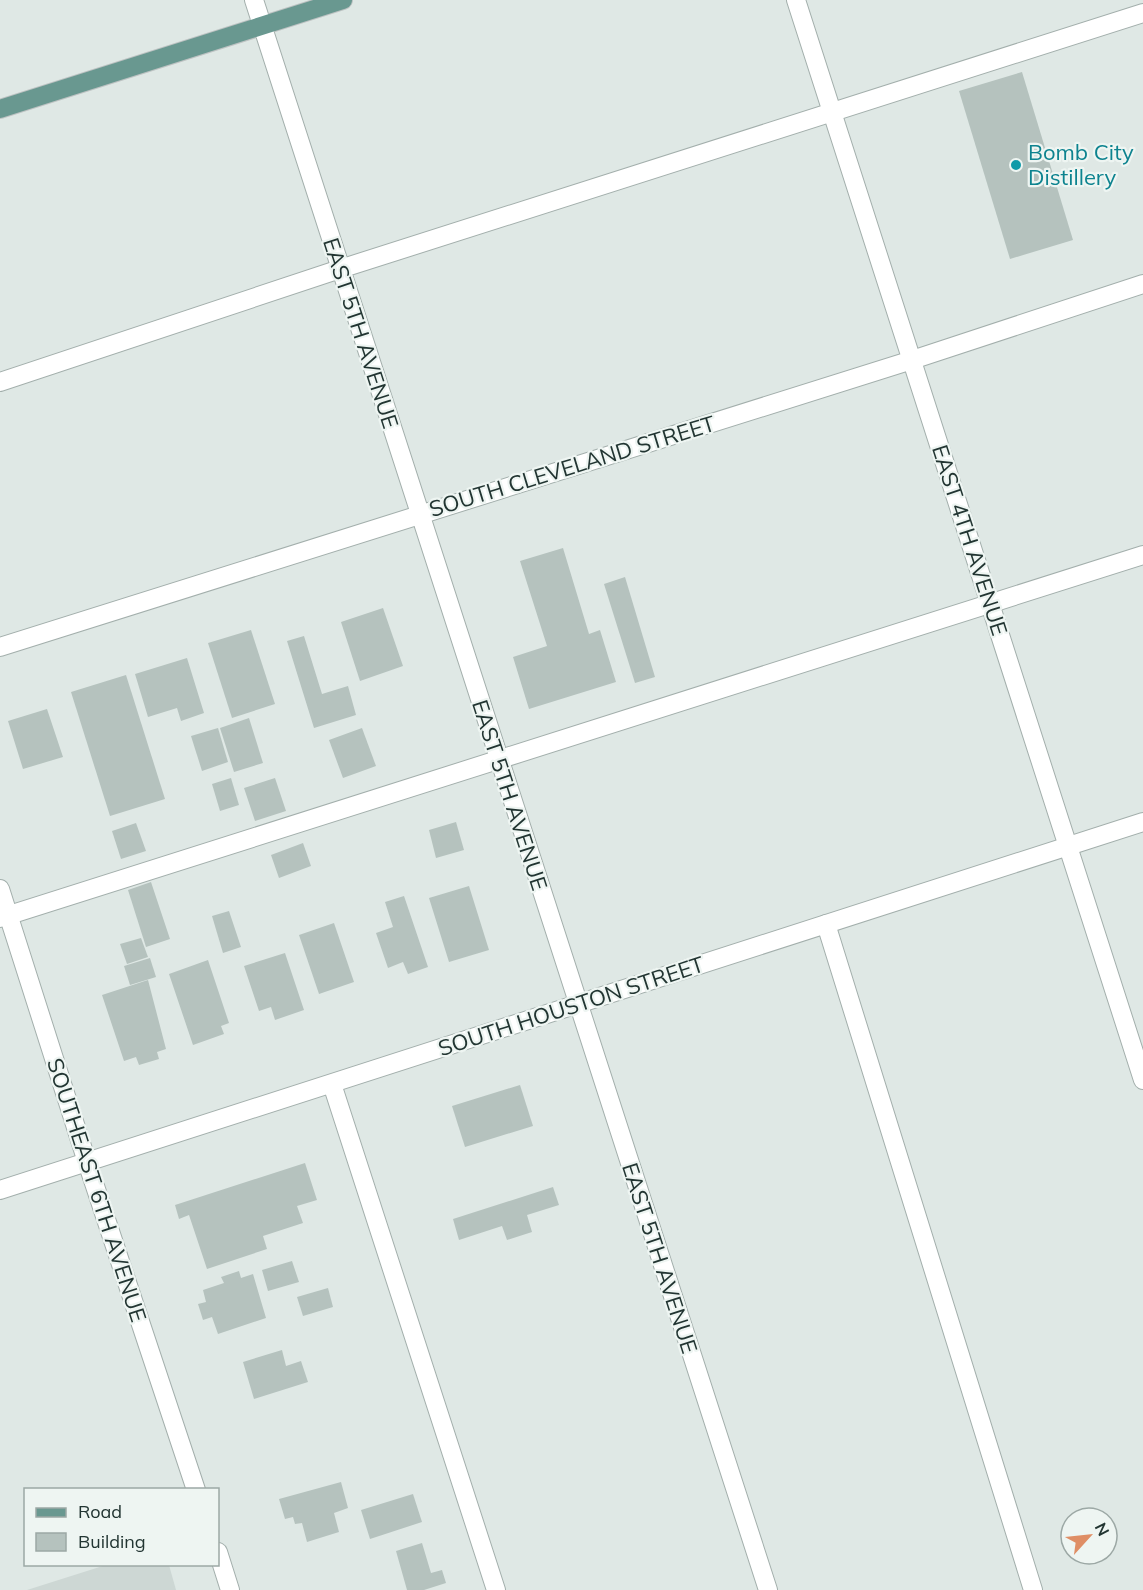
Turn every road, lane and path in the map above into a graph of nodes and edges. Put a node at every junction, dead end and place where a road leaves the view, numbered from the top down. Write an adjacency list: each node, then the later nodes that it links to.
1 (254, 0): 5 (street, EAST 5TH AVENUE)
2 (343, 0): 5 (main road)
3 (796, 0): 7 (street, EAST 4TH AVENUE)
4 (1143, 13): 7 (street)
5 (263, 26): 6 (main road); 8 (street, EAST 5TH AVENUE)
6 (0, 109)
7 (832, 113): 8 (street); 10 (street, EAST 4TH AVENUE)
8 (340, 269): 11 (street); 12 (street, EAST 5TH AVENUE)
9 (1143, 284): 10 (street, SOUTH CLEVELAND STREET)
10 (912, 360): 12 (street, SOUTH CLEVELAND STREET); 14 (street, EAST 4TH AVENUE)
11 (0, 382)
12 (418, 514): 15 (street, SOUTH CLEVELAND STREET); 16 (street, EAST 5TH AVENUE)
13 (1143, 555): 14 (street)
14 (990, 602): 16 (street); 18 (street, EAST 4TH AVENUE)
15 (0, 647)
16 (499, 759): 20 (street); 22 (street, EAST 5TH AVENUE)
17 (1143, 822): 18 (street, SOUTH HOUSTON STREET)
18 (1069, 846): 21 (street, SOUTH HOUSTON STREET); 23 (street, EAST 4TH AVENUE)
19 (0, 889): 20 (street, SOUTHEAST 6TH AVENUE)
20 (4, 917): 25 (street, SOUTHEAST 6TH AVENUE)
21 (826, 924): 22 (street, SOUTH HOUSTON STREET); 32 (street)
22 (577, 1003): 24 (street, SOUTH HOUSTON STREET); 31 (street, EAST 5TH AVENUE)
23 (1143, 1077)
24 (332, 1084): 25 (street, SOUTH HOUSTON STREET); 30 (street)
25 (87, 1162): 26 (street, SOUTH HOUSTON STREET); 27 (street, SOUTHEAST 6TH AVENUE)
26 (0, 1190)
27 (195, 1488)
28 (219, 1555): 29 (street)
29 (230, 1590)
30 (496, 1590)
31 (768, 1590)
32 (1033, 1590)

